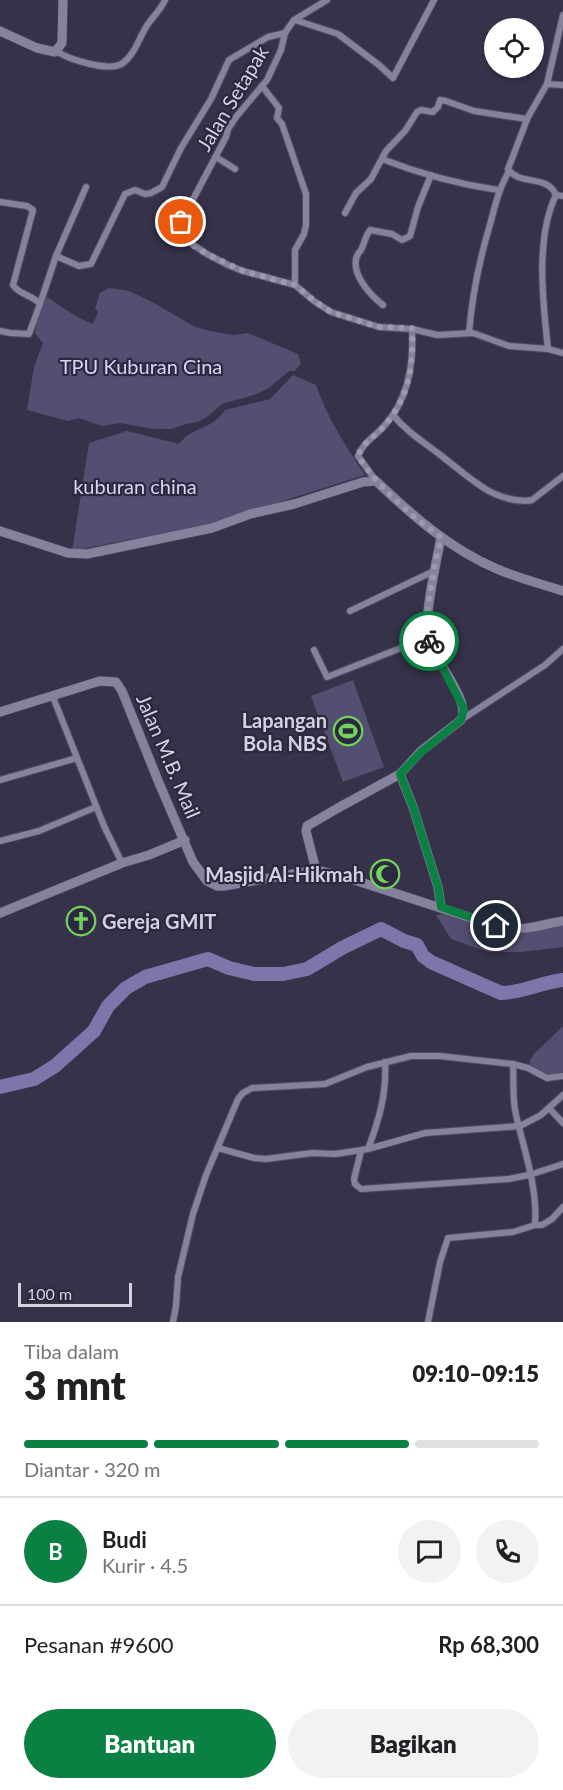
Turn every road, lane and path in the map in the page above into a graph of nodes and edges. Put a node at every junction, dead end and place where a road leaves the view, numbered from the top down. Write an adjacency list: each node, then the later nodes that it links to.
1 (63, 0): 9 (street)
2 (165, 0): 9 (street)
3 (327, 0): 6 (street, Jalan Setapak)
4 (434, 0): 6 (street)
5 (563, 15): 10 (street)
6 (294, 20): 8 (street, Jalan Setapak)
7 (0, 31): 9 (street)
8 (285, 33): 12 (street, Jalan Setapak); 24 (street)
9 (56, 51)
10 (547, 84): 11 (street); 13 (street)
11 (563, 85)
12 (262, 86): 14 (street, Jalan Setapak); 25 (street)
13 (527, 119): 15 (street); 17 (street)
14 (216, 157): 16 (street); 25 (street, Jalan Setapak)
15 (382, 159): 18 (street); 23 (street)
16 (235, 169)
17 (509, 171): 20 (street); 21 (street)
18 (431, 175): 20 (street); 27 (street)
19 (86, 188): 24 (street)
20 (498, 190): 30 (street)
21 (559, 196): 31 (street)
22 (0, 202): 26 (street)
23 (345, 213)
24 (57, 256): 26 (street)
25 (295, 285): 28 (street, Jalan Setapak)
26 (40, 304): 29 (street)
27 (382, 305)
28 (412, 328): 30 (street, Jalan Setapak); 33 (street)
29 (0, 331)
30 (469, 333): 31 (street, Jalan Setapak)
31 (548, 349): 32 (street, Jalan Setapak)
32 (563, 353)
33 (393, 415): 34 (street); 35 (street)
34 (563, 476)
35 (376, 481): 36 (street); 37 (street)
36 (0, 531)
37 (441, 537): 38 (street); 39 (street)
38 (435, 571): 40 (street); 41 (street)
39 (563, 591)
40 (350, 611)
41 (428, 634): 42 (street); 46 (street)
42 (314, 650)
43 (563, 650): 46 (street)
44 (53, 697): 45 (street, Jalan M.B. Mail); 47 (street); 51 (street, Jalan M.B. Mail)
45 (0, 712)
46 (461, 720): 48 (street)
47 (77, 758): 49 (street); 50 (street)
48 (400, 774): 54 (street); 55 (street)
49 (0, 780)
50 (96, 807): 52 (street); 53 (street)
51 (185, 840): 53 (street, Jalan M.B. Mail); 54 (street)
52 (0, 841)
53 (122, 863): 56 (street, Jalan M.B. Mail)
54 (316, 870): 55 (street)
55 (441, 907): 57 (street)
56 (1, 910)
57 (563, 921)
58 (385, 1062): 59 (street); 65 (street); 66 (street)
59 (513, 1064): 60 (street); 64 (street)
60 (563, 1076)
61 (563, 1095): 62 (street)
62 (549, 1108): 63 (street); 64 (street)
63 (563, 1123)
64 (520, 1126): 66 (street); 68 (street)
65 (218, 1148): 66 (street); 71 (street)
66 (365, 1150): 68 (street)
67 (563, 1164): 68 (street)
68 (529, 1175): 70 (street)
69 (563, 1207): 70 (street)
70 (535, 1224): 72 (street)
71 (173, 1322)
72 (428, 1322)

